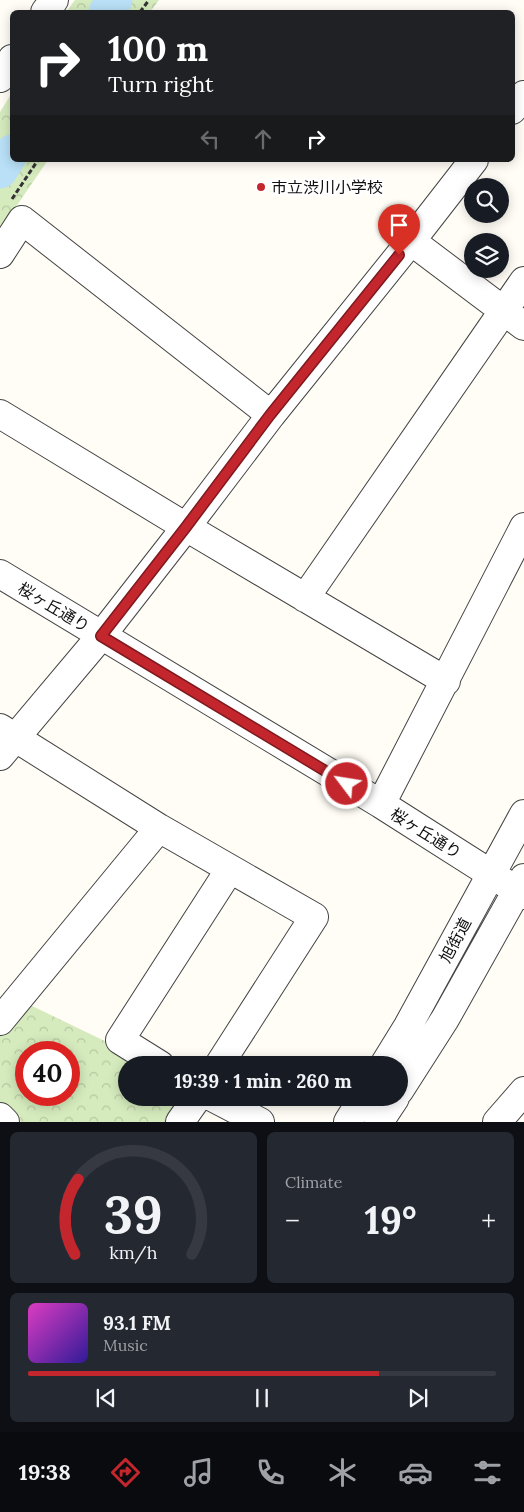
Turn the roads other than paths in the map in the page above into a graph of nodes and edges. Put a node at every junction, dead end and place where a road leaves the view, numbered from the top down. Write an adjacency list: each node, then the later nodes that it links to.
1 (10, 63): 2 (street)
2 (0, 78)
3 (524, 95): 4 (street)
4 (515, 106)
5 (472, 162): 6 (street)
6 (411, 241): 9 (street); 11 (street)
7 (0, 254): 11 (street)
8 (524, 281): 9 (street)
9 (514, 319): 15 (street)
10 (0, 414): 12 (street)
11 (270, 415): 12 (street)
12 (186, 527): 15 (street); 16 (street)
13 (524, 527): 17 (street)
14 (0, 574): 16 (street, 桜ヶ丘通り)
15 (306, 598): 17 (street)
16 (101, 636): 18 (street); 19 (street, 桜ヶ丘通り)
17 (446, 681): 19 (street)
18 (5, 741): 21 (street)
19 (381, 804): 23 (street, 桜ヶ丘通り)
20 (524, 814): 23 (street, 旭街道)
21 (159, 828): 22 (street); 25 (street)
22 (230, 869): 26 (street); 27 (street)
23 (491, 874): 24 (street, 桜ヶ丘通り); 28 (street, 旭街道)
24 (522, 887): 29 (street, 旭街道)
25 (0, 1021)
26 (146, 1056)
27 (225, 1056)
28 (390, 1056)
29 (408, 1077)
30 (524, 1090): 41 (street)
31 (191, 1106): 37 (street)
32 (229, 1106): 38 (street)
33 (358, 1106): 39 (street)
34 (390, 1106): 40 (street)
35 (0, 1117): 36 (street)
36 (5, 1122)
37 (180, 1122)
38 (260, 1122)
39 (348, 1122)
40 (379, 1122)
41 (497, 1122)

